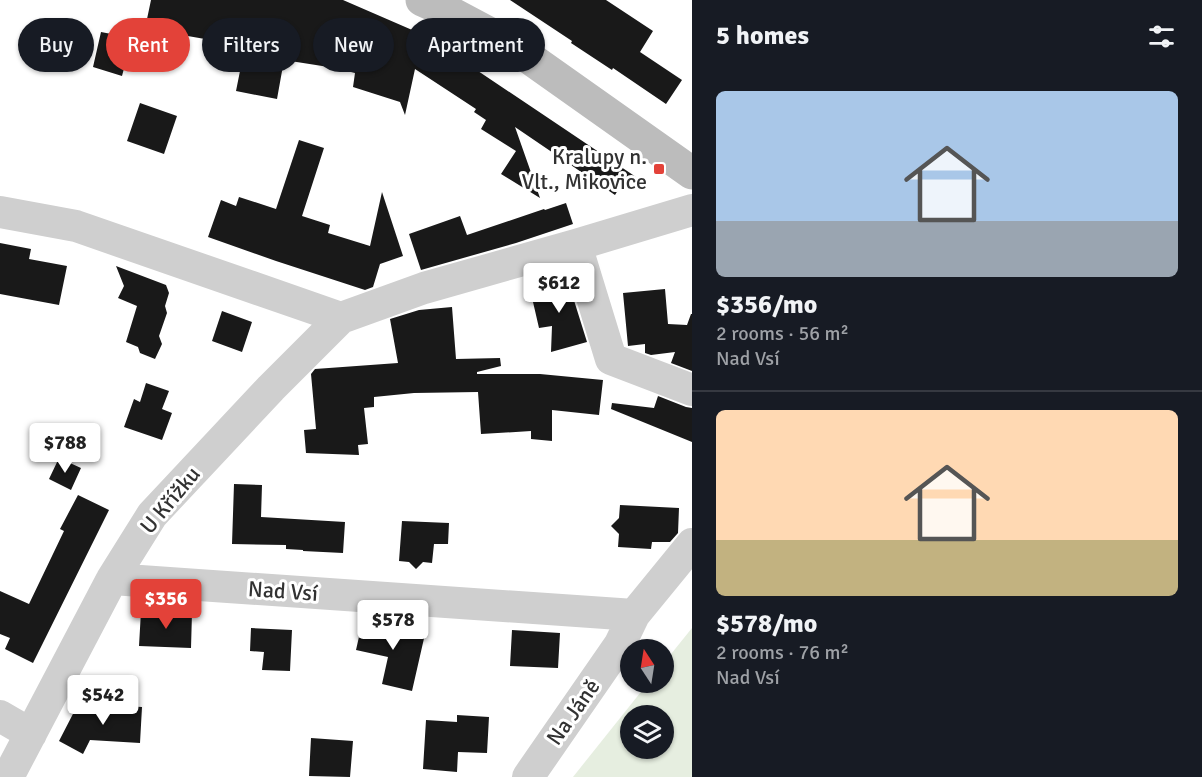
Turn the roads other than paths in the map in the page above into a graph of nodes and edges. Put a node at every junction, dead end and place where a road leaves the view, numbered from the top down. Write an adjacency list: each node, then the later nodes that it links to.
1 (422, 0): 2 (main road)
2 (692, 173)
3 (692, 210): 5 (street, U Křížku)
4 (0, 212): 6 (street)
5 (576, 245): 6 (street, U Křížku); 7 (street)
6 (341, 318): 9 (street, U Křížku)
7 (692, 390)
8 (692, 543): 10 (street, Na Jáně)
9 (112, 579): 10 (street, Nad Vsí); 12 (street, U Křížku)
10 (634, 615): 14 (street, Na Jáně)
11 (0, 716): 12 (street)
12 (31, 734): 13 (street, U Křížku)
13 (8, 777)
14 (528, 777)

